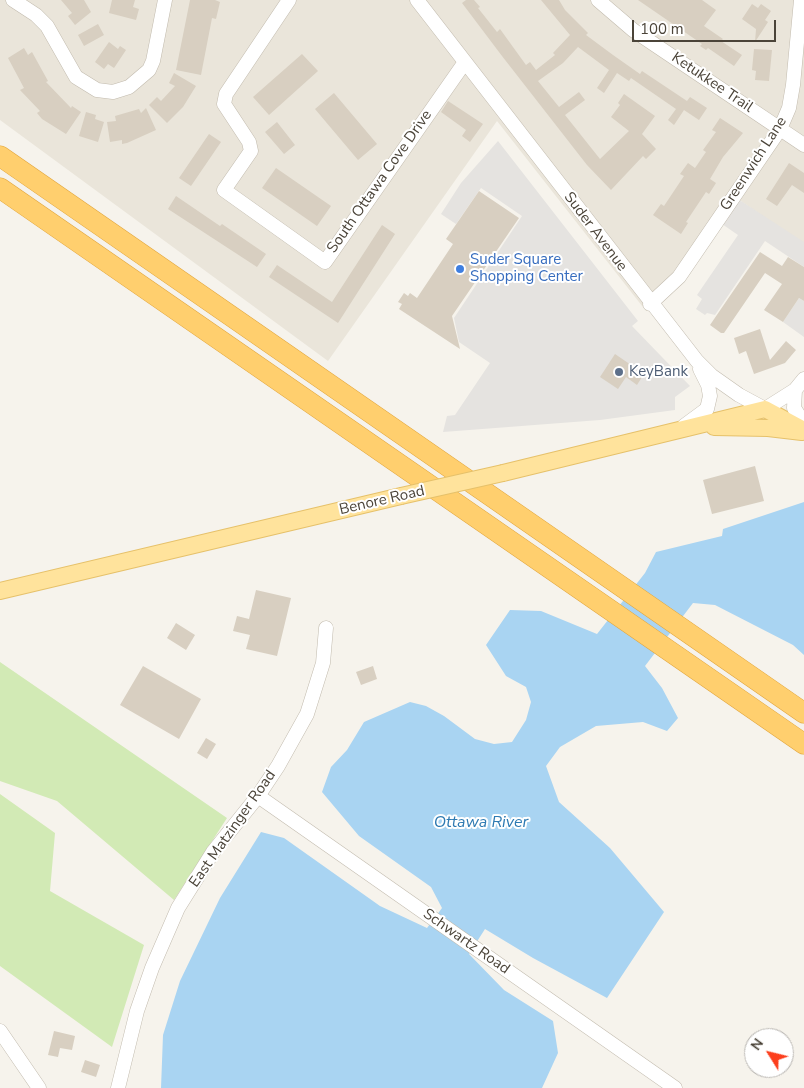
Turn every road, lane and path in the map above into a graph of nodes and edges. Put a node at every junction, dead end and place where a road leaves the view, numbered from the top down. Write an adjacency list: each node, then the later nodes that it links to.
1 (13, 0): 2 (street)
2 (164, 0)
3 (289, 0): 7 (street, South Ottawa Cove Drive)
4 (417, 0): 7 (street, Suder Avenue)
5 (598, 0): 8 (street, Ketukkee Trail)
6 (801, 0): 8 (street, Greenwich Lane)
7 (465, 62): 12 (street, Suder Avenue)
8 (780, 129): 9 (street, Ketukkee Trail); 12 (street, Greenwich Lane)
9 (804, 146)
10 (0, 156): 23 (highway)
11 (0, 188): 24 (highway)
12 (650, 304): 13 (street, Suder Avenue)
13 (697, 362): 16 (street, Suder Avenue); 19 (street)
14 (804, 379): 15 (street)
15 (795, 390): 16 (street); 17 (street)
16 (764, 410): 18 (main road, Benore Road); 20 (main road, Suder Avenue)
17 (804, 423)
18 (697, 426): 19 (main road, Benore Road); 20 (main road)
19 (677, 430): 21 (main road, Benore Road, bridge)
20 (804, 431)
21 (0, 591)
22 (326, 628): 25 (street, East Matzinger Road)
23 (804, 714)
24 (804, 744)
25 (258, 796): 28 (street, East Matzinger Road); 29 (street, Schwartz Road)
26 (0, 1031): 27 (street)
27 (39, 1088)
28 (118, 1088)
29 (675, 1088)

